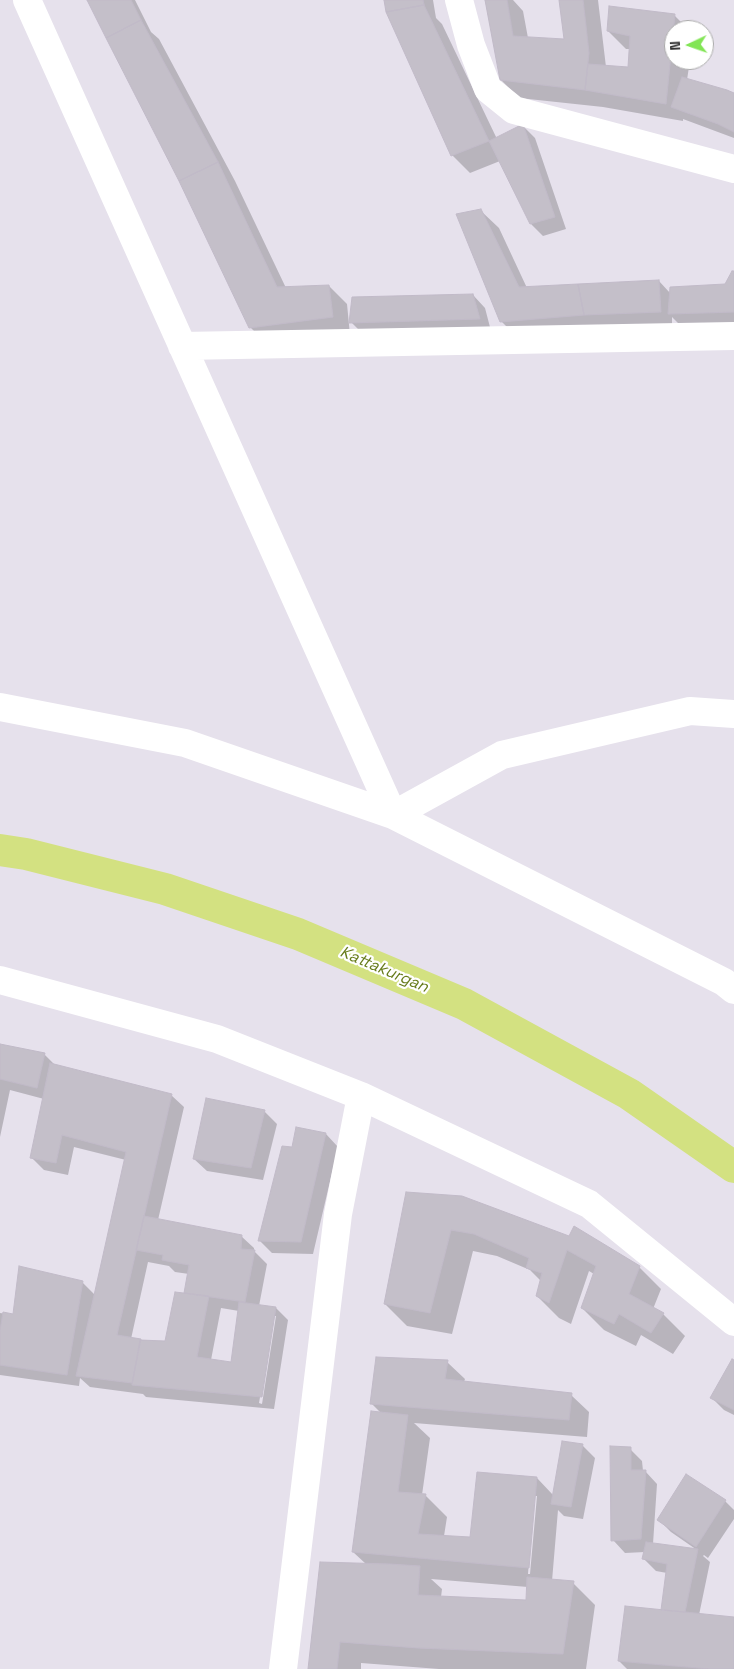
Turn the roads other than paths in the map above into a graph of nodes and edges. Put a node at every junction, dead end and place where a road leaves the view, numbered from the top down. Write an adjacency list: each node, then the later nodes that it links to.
1 (27, 0): 5 (street)
2 (459, 0): 3 (street)
3 (734, 169)
4 (734, 336): 5 (street)
5 (182, 346): 8 (street)
6 (0, 707): 8 (street)
7 (734, 714): 8 (street)
8 (393, 815): 10 (street)
9 (0, 980): 11 (street)
10 (734, 990)
11 (361, 1096): 12 (street); 13 (street)
12 (734, 1322)
13 (283, 1669)

